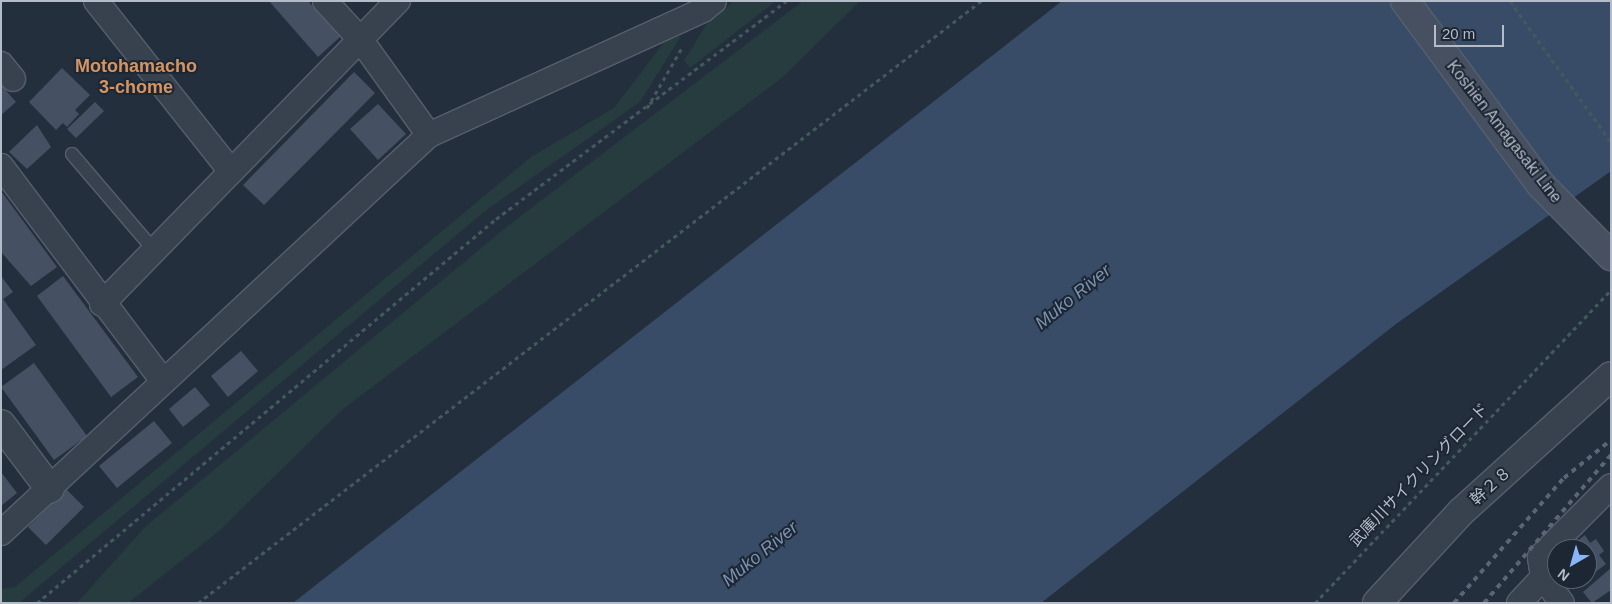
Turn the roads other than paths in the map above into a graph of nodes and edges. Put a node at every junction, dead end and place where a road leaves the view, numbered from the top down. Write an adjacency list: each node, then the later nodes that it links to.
1 (96, 1): 10 (street)
2 (326, 1): 6 (street)
3 (398, 1): 6 (street)
4 (1405, 1): 12 (main road, Koshien Amagasaki Line)
5 (709, 6): 7 (street)
6 (360, 39): 7 (street); 10 (street)
7 (429, 134): 15 (street)
8 (72, 154): 11 (lane)
9 (1, 166): 13 (street)
10 (229, 169): 11 (street)
11 (154, 250): 13 (street)
12 (1611, 256)
13 (102, 304): 15 (street)
14 (1611, 376): 21 (street, 幹２８)
15 (162, 380): 18 (street)
16 (1, 424): 18 (street)
17 (1611, 486): 20 (street)
18 (50, 489): 19 (street)
19 (1, 533)
20 (1543, 577): 22 (street); 23 (street)
21 (1377, 603)
22 (1519, 603)
23 (1562, 603)

